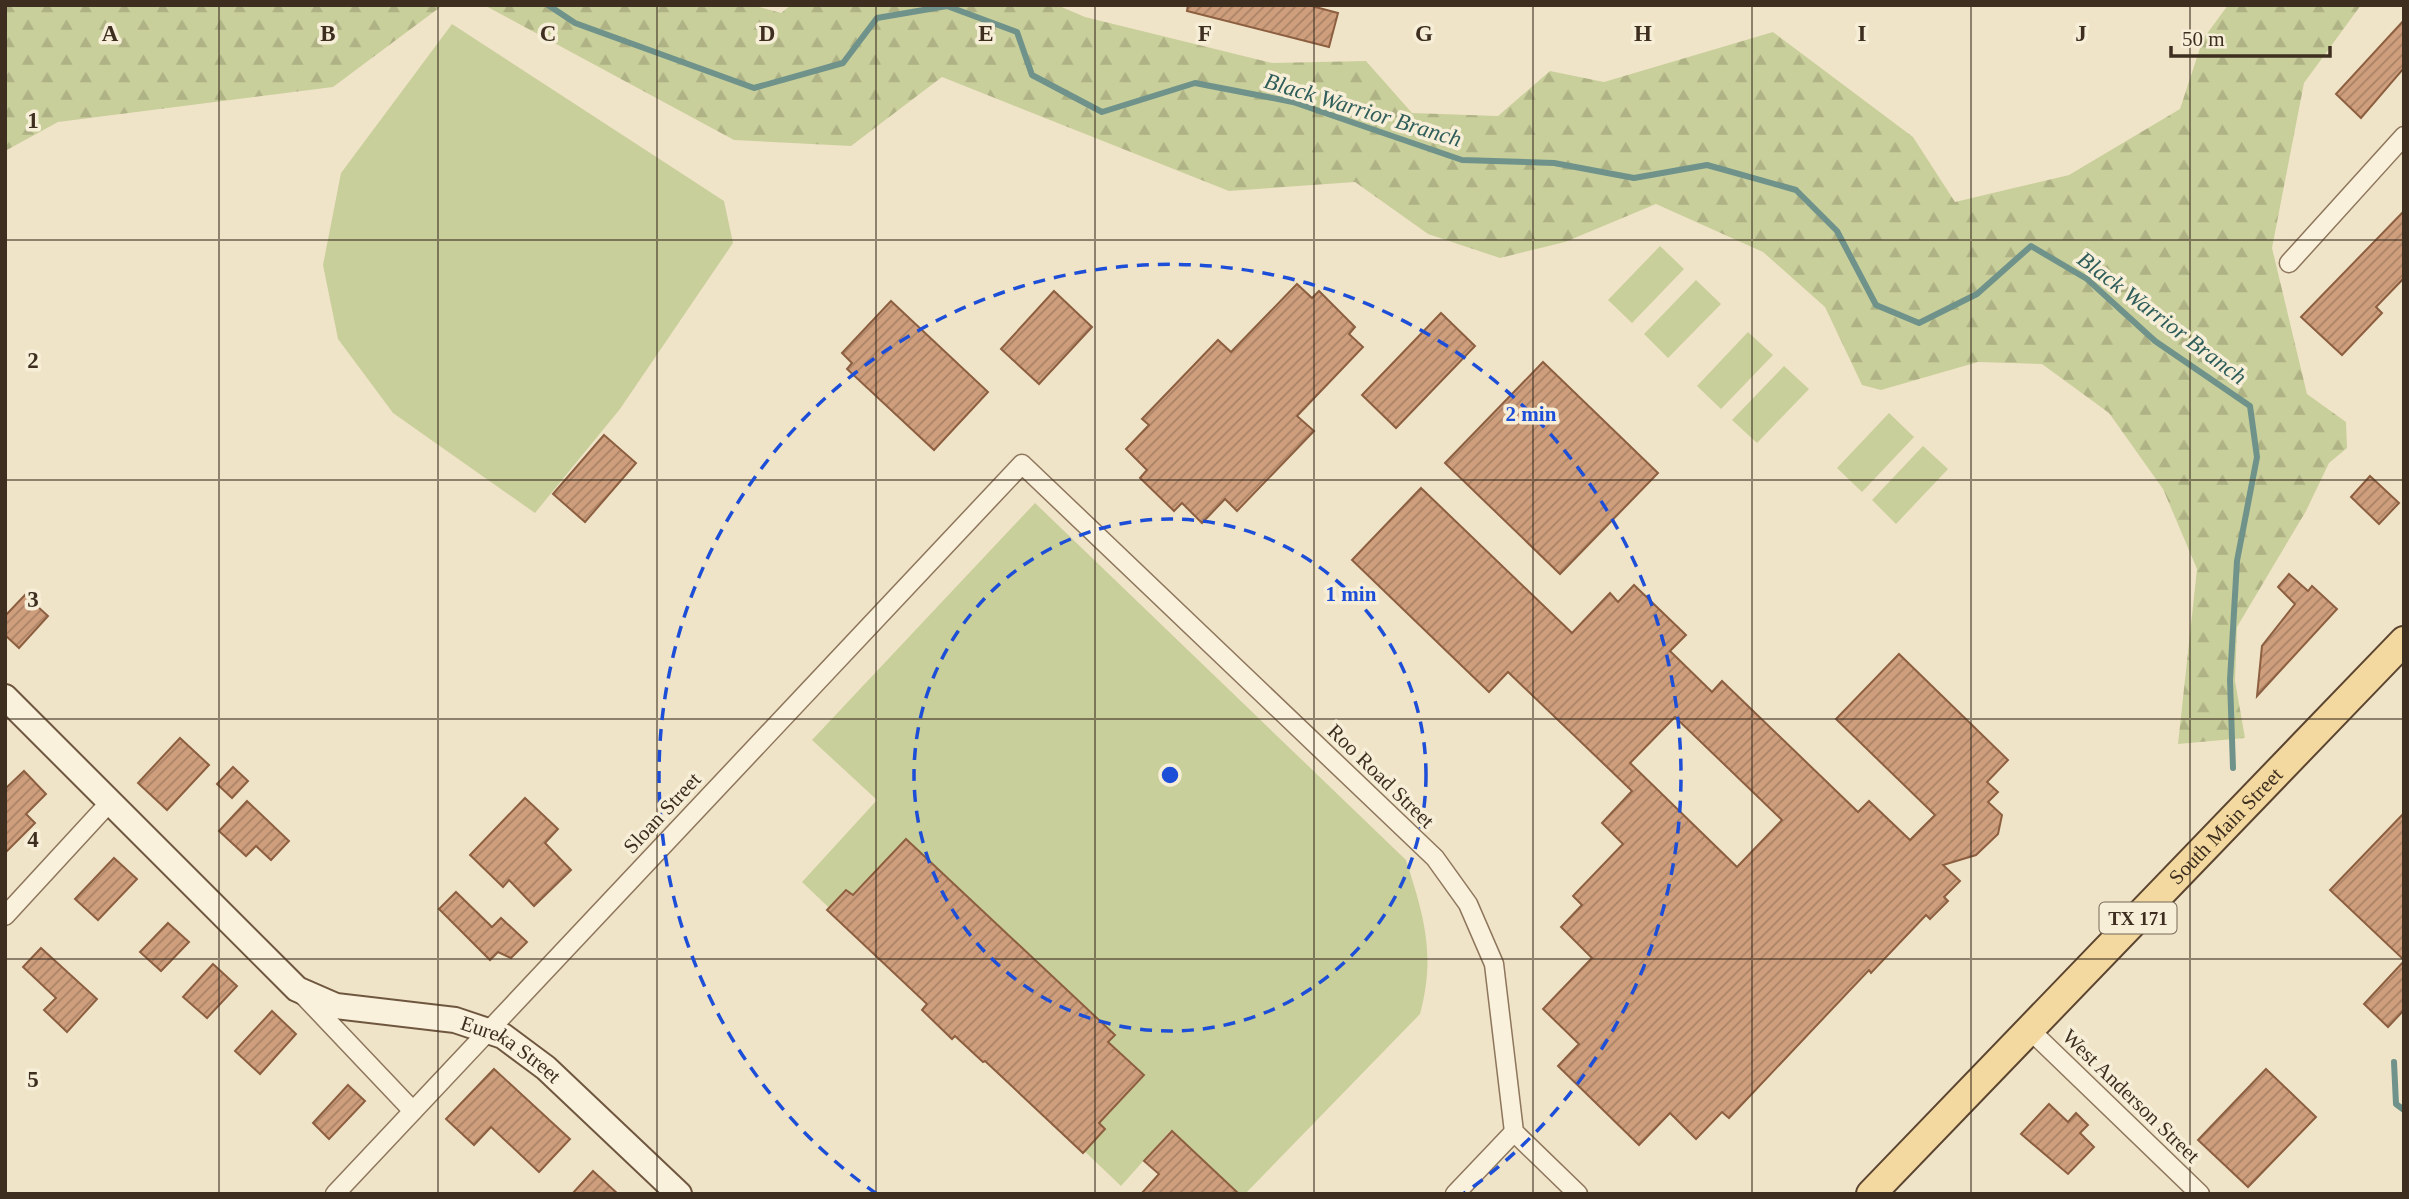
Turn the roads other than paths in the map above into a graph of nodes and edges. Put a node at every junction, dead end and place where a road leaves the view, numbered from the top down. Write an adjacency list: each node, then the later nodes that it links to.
1 (2404, 136): 2 (street)
2 (2289, 262)
3 (1022, 464): 10 (street, Sloan Street); 12 (street, Roo Road Street)
4 (2404, 641): 9 (main road, South Main Street / TX 171)
5 (5, 697): 6 (street, Eureka Street)
6 (110, 803): 7 (street); 8 (street, Eureka Street)
7 (5, 916)
8 (297, 989): 10 (street, Eureka Street); 11 (street, Eureka Street)
9 (2030, 1030): 17 (main road, South Main Street / TX 171); 18 (street, West Anderson Street)
10 (487, 1032): 11 (street, Sloan Street); 14 (street, Eureka Street)
11 (413, 1111): 13 (street, Sloan Street)
12 (1514, 1132): 15 (street); 16 (street)
13 (335, 1194)
14 (679, 1194)
15 (1455, 1194)
16 (1578, 1194)
17 (1871, 1194)
18 (2200, 1194)

